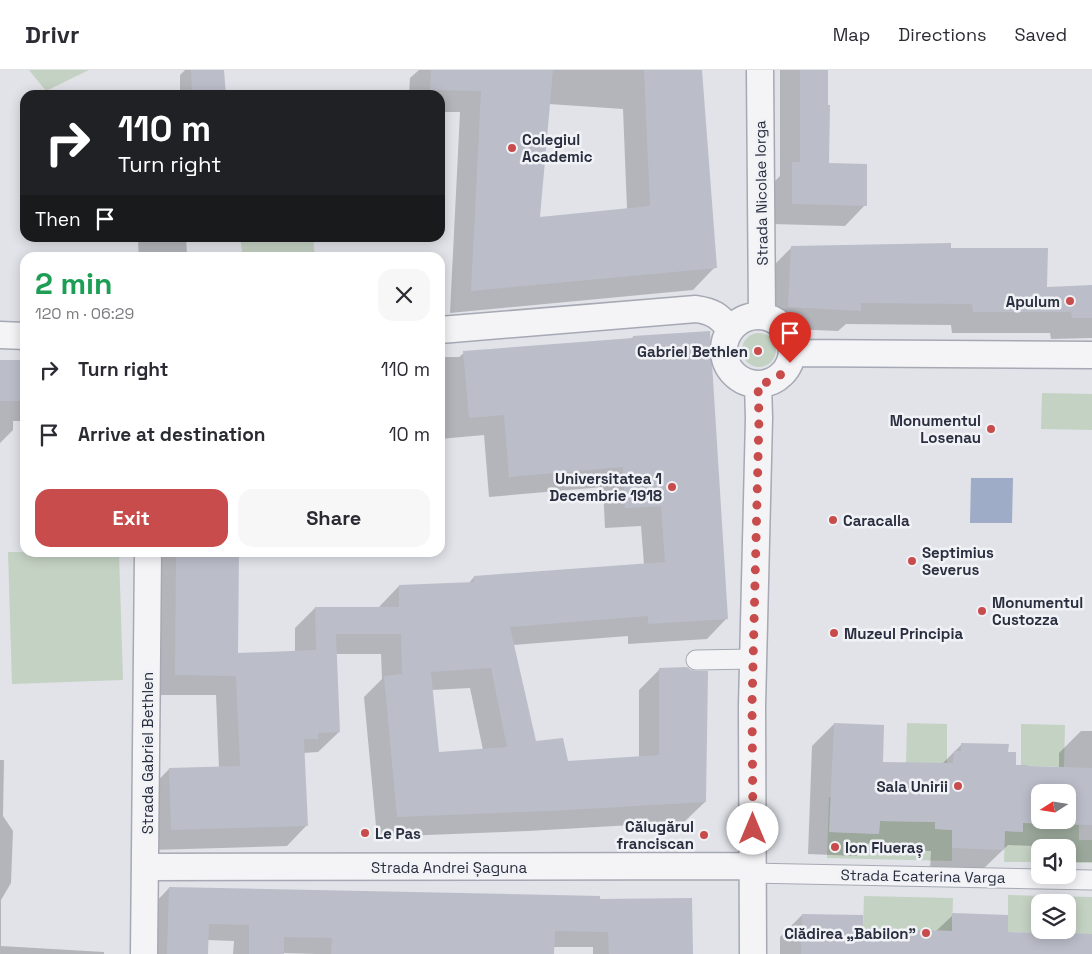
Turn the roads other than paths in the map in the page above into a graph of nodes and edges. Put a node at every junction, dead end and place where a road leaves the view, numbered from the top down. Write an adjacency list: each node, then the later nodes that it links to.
1 (760, 70): 2 (street, Strada Nicolae Iorga)
2 (762, 316): 3 (street); 7 (street)
3 (731, 329): 4 (street); 9 (street)
4 (445, 330)
5 (0, 335): 6 (street)
6 (20, 336)
7 (792, 353): 8 (street); 9 (street)
8 (1092, 354)
9 (758, 384): 11 (street)
10 (148, 557): 13 (street, Strada Gabriel Bethlen)
11 (753, 659): 12 (street); 14 (street)
12 (696, 660)
13 (146, 867): 14 (street, Strada Andrei Șaguna); 16 (street, Strada Gabriel Bethlen)
14 (753, 870): 15 (street, Strada Ecaterina Varga); 17 (street)
15 (1092, 880)
16 (144, 954)
17 (753, 954)

